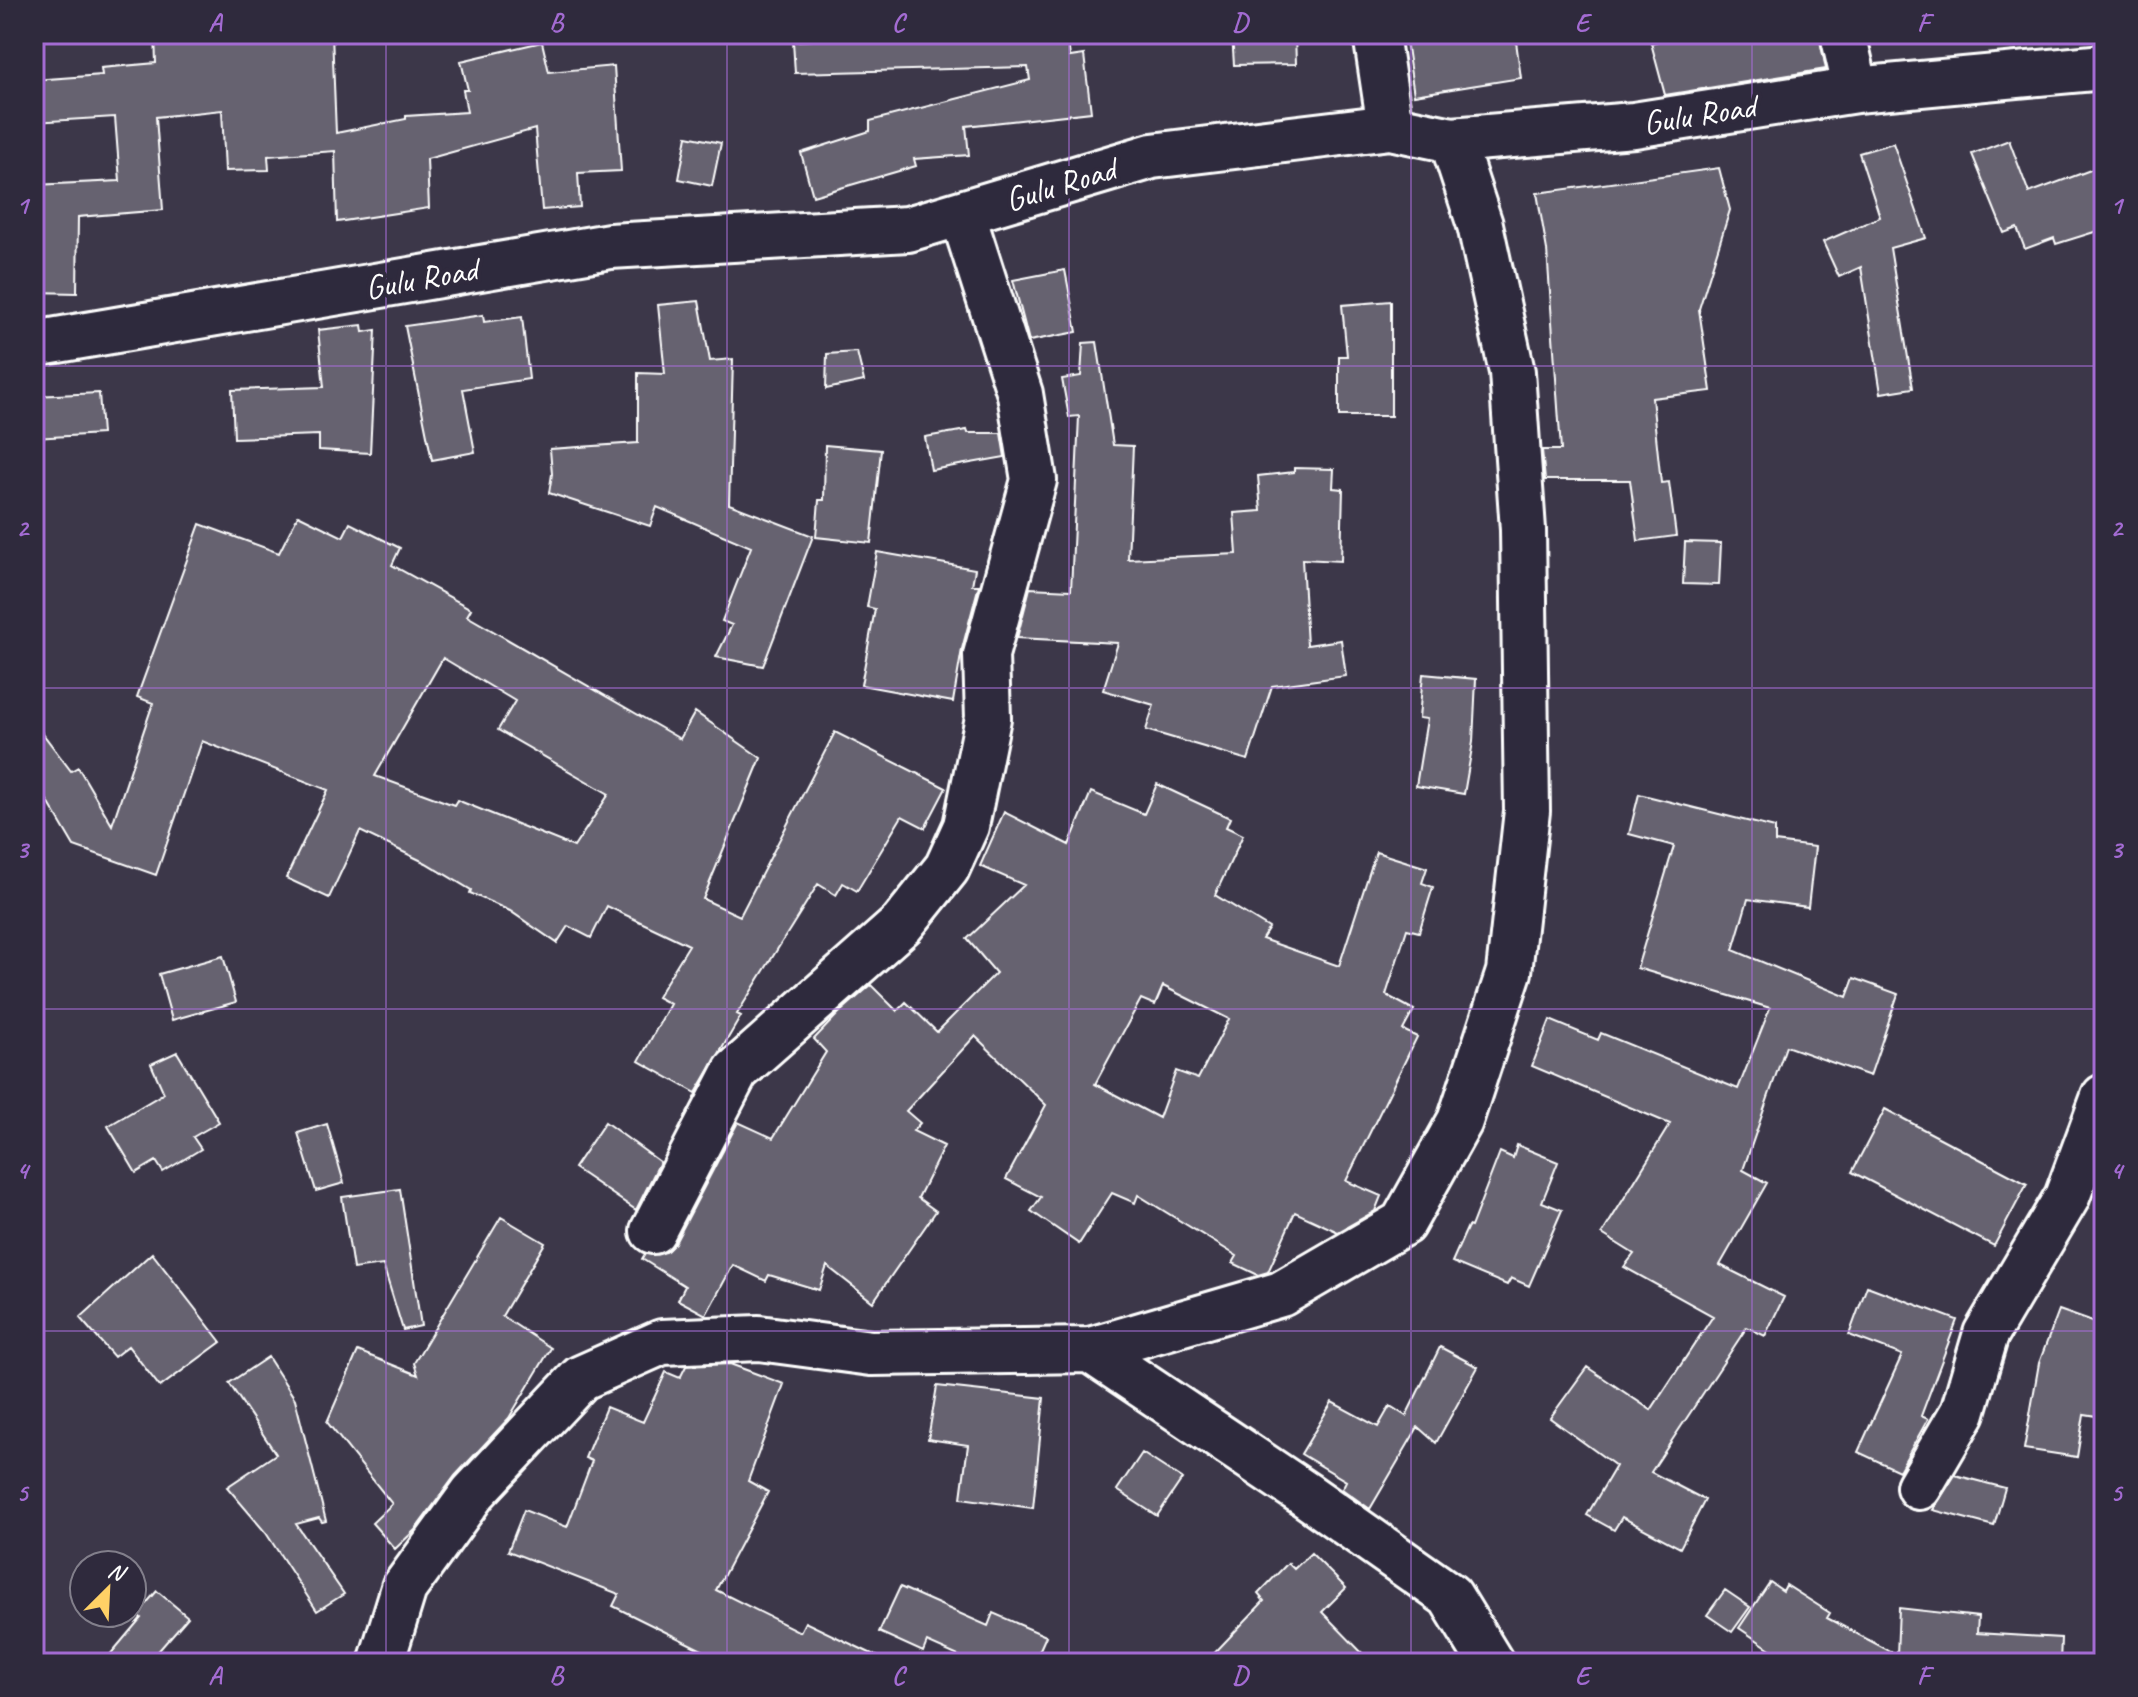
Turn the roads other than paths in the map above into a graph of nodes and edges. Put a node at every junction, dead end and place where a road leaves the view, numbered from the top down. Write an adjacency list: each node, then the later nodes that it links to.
1 (1376, 34): 5 (street)
2 (1843, 34): 4 (street)
3 (2097, 69): 4 (street, Gulu Road)
4 (1856, 90): 6 (street, Gulu Road)
5 (1390, 127): 6 (street, Gulu Road); 7 (street, Gulu Road)
6 (1452, 140): 11 (street)
7 (962, 213): 8 (street, Gulu Road); 10 (street)
8 (34, 344)
9 (2104, 1097): 12 (street)
10 (653, 1231)
11 (1090, 1350): 13 (street); 14 (street)
12 (1919, 1487)
13 (381, 1663)
14 (1491, 1663)

